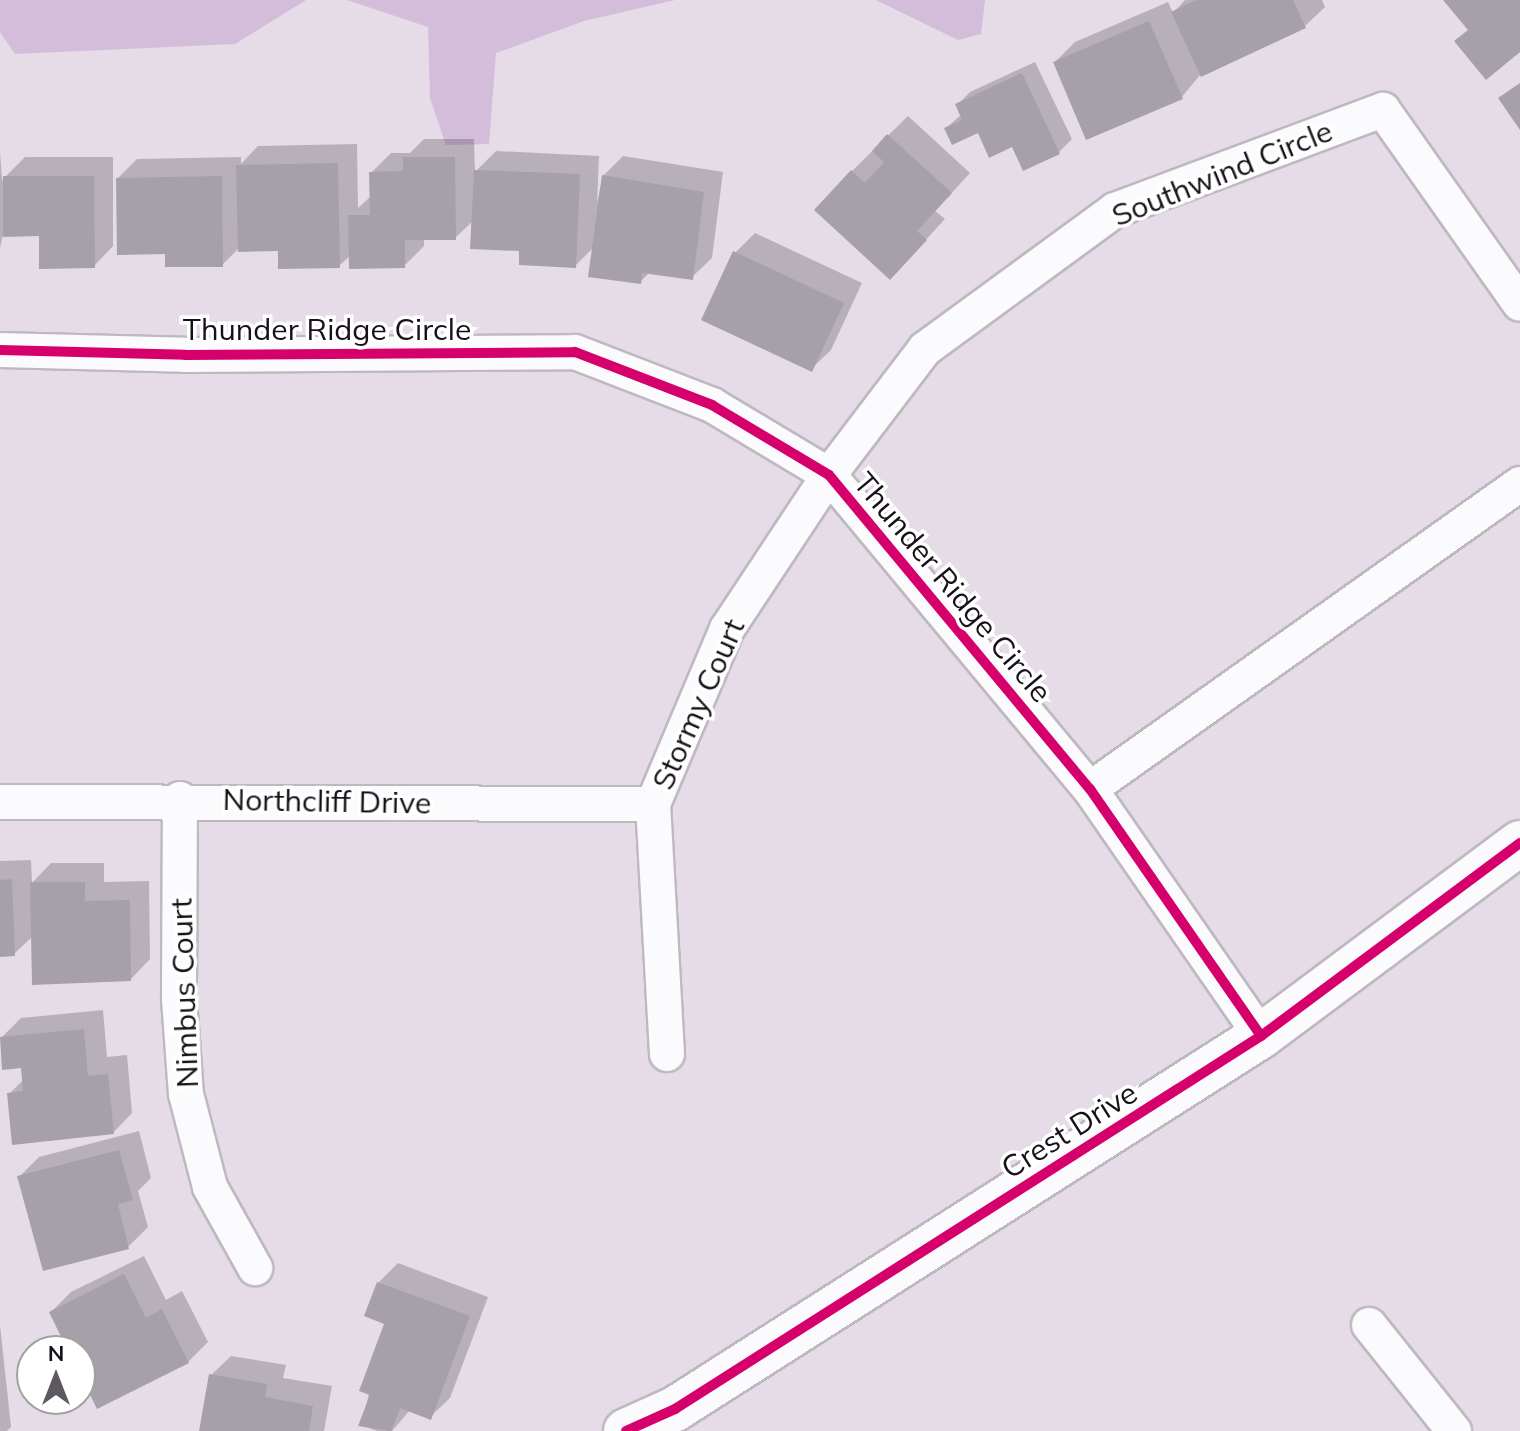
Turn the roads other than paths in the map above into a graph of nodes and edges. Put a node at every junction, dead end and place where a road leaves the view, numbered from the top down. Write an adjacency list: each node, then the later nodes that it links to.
1 (1520, 304): 3 (street, Southwind Circle)
2 (0, 350): 3 (street, Thunder Ridge Circle)
3 (829, 475): 5 (street, Thunder Ridge Circle); 8 (street, Stormy Court)
4 (1520, 484): 5 (street)
5 (1090, 789): 10 (street, Thunder Ridge Circle)
6 (180, 799): 7 (street, Northcliff Drive); 8 (street, Northcliff Drive); 12 (street, Nimbus Court)
7 (0, 802)
8 (653, 804): 11 (street, Stormy Court)
9 (1520, 843): 10 (street, Crest Drive)
10 (1261, 1036): 14 (street, Crest Drive)
11 (667, 1054)
12 (255, 1268)
13 (1369, 1325): 15 (street)
14 (626, 1431)
15 (1454, 1431)

